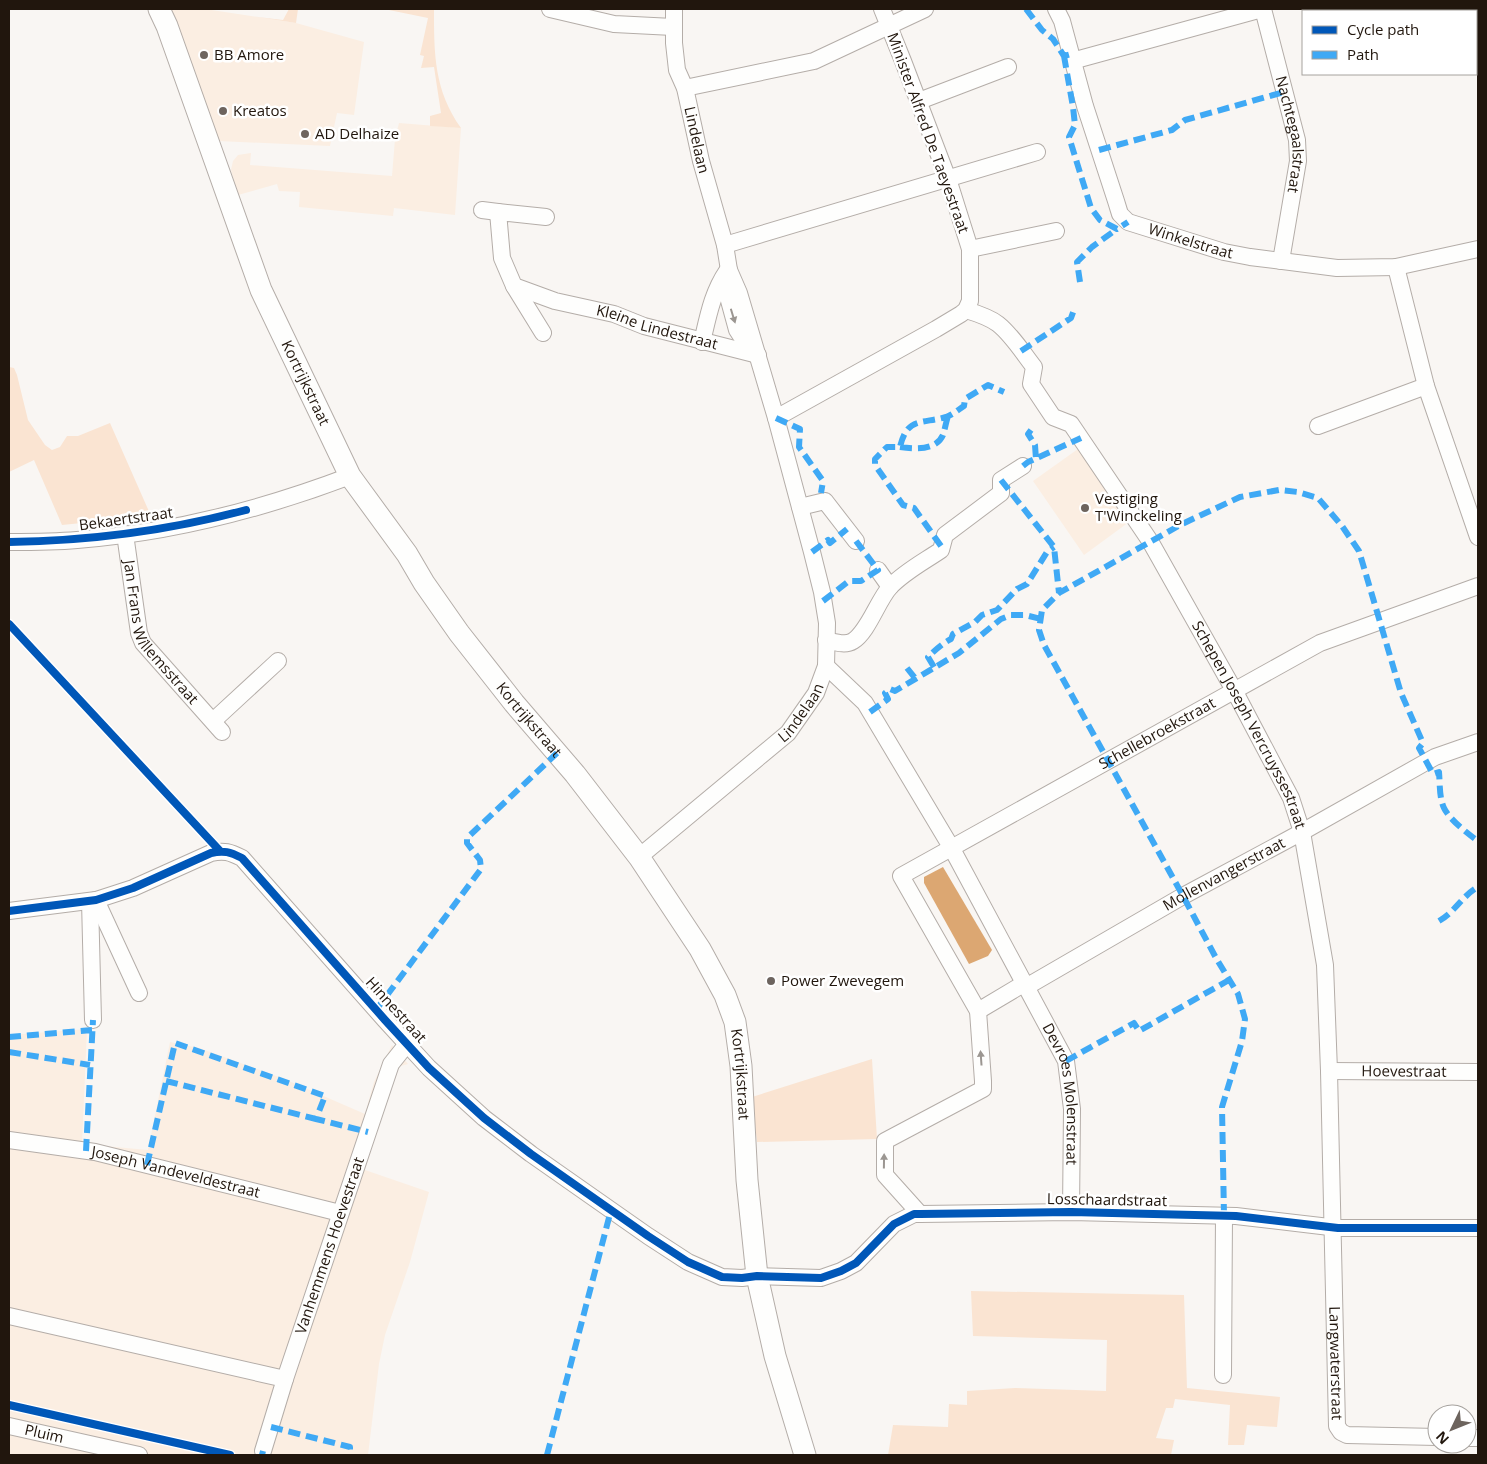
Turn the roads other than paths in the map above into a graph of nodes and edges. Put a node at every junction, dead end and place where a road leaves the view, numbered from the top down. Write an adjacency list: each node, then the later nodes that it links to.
1 (159, 9): 35 (main road, Kortrijkstraat)
2 (550, 9): 9 (street)
3 (674, 9): 9 (street, Lindelaan)
4 (882, 9): 8 (street, Minister Alfred De Taeyestraat)
5 (925, 9): 8 (street)
6 (1056, 9): 10 (street, Winkelstraat)
7 (1262, 9): 10 (street, Nachtegaalstraat); 21 (street, Nachtegaalstraat)
8 (889, 26): 12 (street); 13 (street, Minister Alfred De Taeyestraat)
9 (673, 27): 12 (street, Lindelaan)
10 (1072, 60): 21 (street, Winkelstraat)
11 (1008, 67): 13 (street)
12 (685, 88): 18 (street, Lindelaan)
13 (919, 101): 15 (street, Minister Alfred De Taeyestraat)
14 (1037, 152): 15 (street)
15 (948, 179): 18 (street); 19 (street, Minister Alfred De Taeyestraat)
16 (546, 217): 24 (street)
17 (1056, 231): 19 (street)
18 (725, 245): 23 (street, Lindelaan)
19 (970, 249): 26 (street, Minister Alfred De Taeyestraat)
20 (1478, 249): 22 (street, Winkelstraat)
21 (1281, 261): 22 (street, Winkelstraat)
22 (1396, 267): 31 (street)
23 (729, 270): 29 (street); 30 (street, Lindelaan)
24 (514, 286): 25 (street, Kleine Lindestraat); 27 (street)
25 (555, 301): 27 (street); 29 (street, Kleine Lindestraat)
26 (966, 310): 32 (street); 47 (street, Schepen Joseph Vercruyssestraat)
27 (533, 317): 28 (street)
28 (543, 334)
29 (702, 342): 30 (street, Kleine Lindestraat)
30 (758, 355): 32 (street, Lindelaan)
31 (1426, 386): 33 (street); 38 (street)
32 (776, 418): 36 (street, Lindelaan)
33 (1318, 426)
34 (1023, 466): 43 (street)
35 (350, 476): 37 (street, Bekaertstraat); 51 (main road, Kortrijkstraat)
36 (800, 507): 39 (street); 44 (street, Lindelaan)
37 (125, 534): 40 (street, Bekaertstraat); 45 (street, Jan Frans Willemsstraat)
38 (1478, 537)
39 (856, 541)
40 (9, 542)
41 (878, 570): 43 (street)
42 (1478, 586): 47 (street, Schellebroekstraat)
43 (890, 588): 44 (street)
44 (826, 640): 46 (street, Lindelaan)
45 (278, 661)
46 (826, 666): 50 (street, Devroes Molenstraat); 51 (street, Lindelaan)
47 (1234, 692): 49 (street, Schepen Joseph Vercruyssestraat); 50 (street, Schellebroekstraat)
48 (1478, 742): 49 (street, Mollenvangerstraat)
49 (1302, 832): 54 (street, Mollenvangerstraat); 59 (street, Schepen Joseph Vercruyssestraat)
50 (951, 847): 54 (street, Devroes Molenstraat); 56 (street)
51 (639, 857): 68 (main road, Kortrijkstraat)
52 (93, 900): 53 (street, Hinnestraat); 55 (street); 57 (street); 58 (street, Hinnestraat)
53 (9, 911)
54 (1025, 985): 56 (street); 62 (street, Devroes Molenstraat)
55 (138, 993)
56 (978, 1011): 64 (street, one-way to 56)
57 (93, 1020)
58 (407, 1044): 63 (street, Vanhemmens Hoevestraat); 68 (street, Hinnestraat)
59 (1329, 1071): 60 (street, Hoevestraat); 66 (street, Schepen Joseph Vercruyssestraat)
60 (1478, 1072)
61 (9, 1140): 63 (street, Joseph Vandeveldestraat)
62 (1071, 1212): 64 (street, Losschaardstraat); 65 (street, Losschaardstraat)
63 (340, 1213): 71 (street, Vanhemmens Hoevestraat)
64 (920, 1214): 68 (street, Losschaardstraat)
65 (1224, 1216): 66 (street, Losschaardstraat); 70 (street)
66 (1332, 1228): 67 (street, Losschaardstraat); 73 (street, Langwaterstraat)
67 (1478, 1228)
68 (757, 1276): 76 (main road, Kortrijkstraat)
69 (9, 1316): 71 (street)
70 (1223, 1374)
71 (285, 1379): 74 (street, Vanhemmens Hoevestraat)
72 (9, 1426): 75 (street, Pluim)
73 (1427, 1437)
74 (263, 1451)
75 (139, 1455)
76 (805, 1455)

